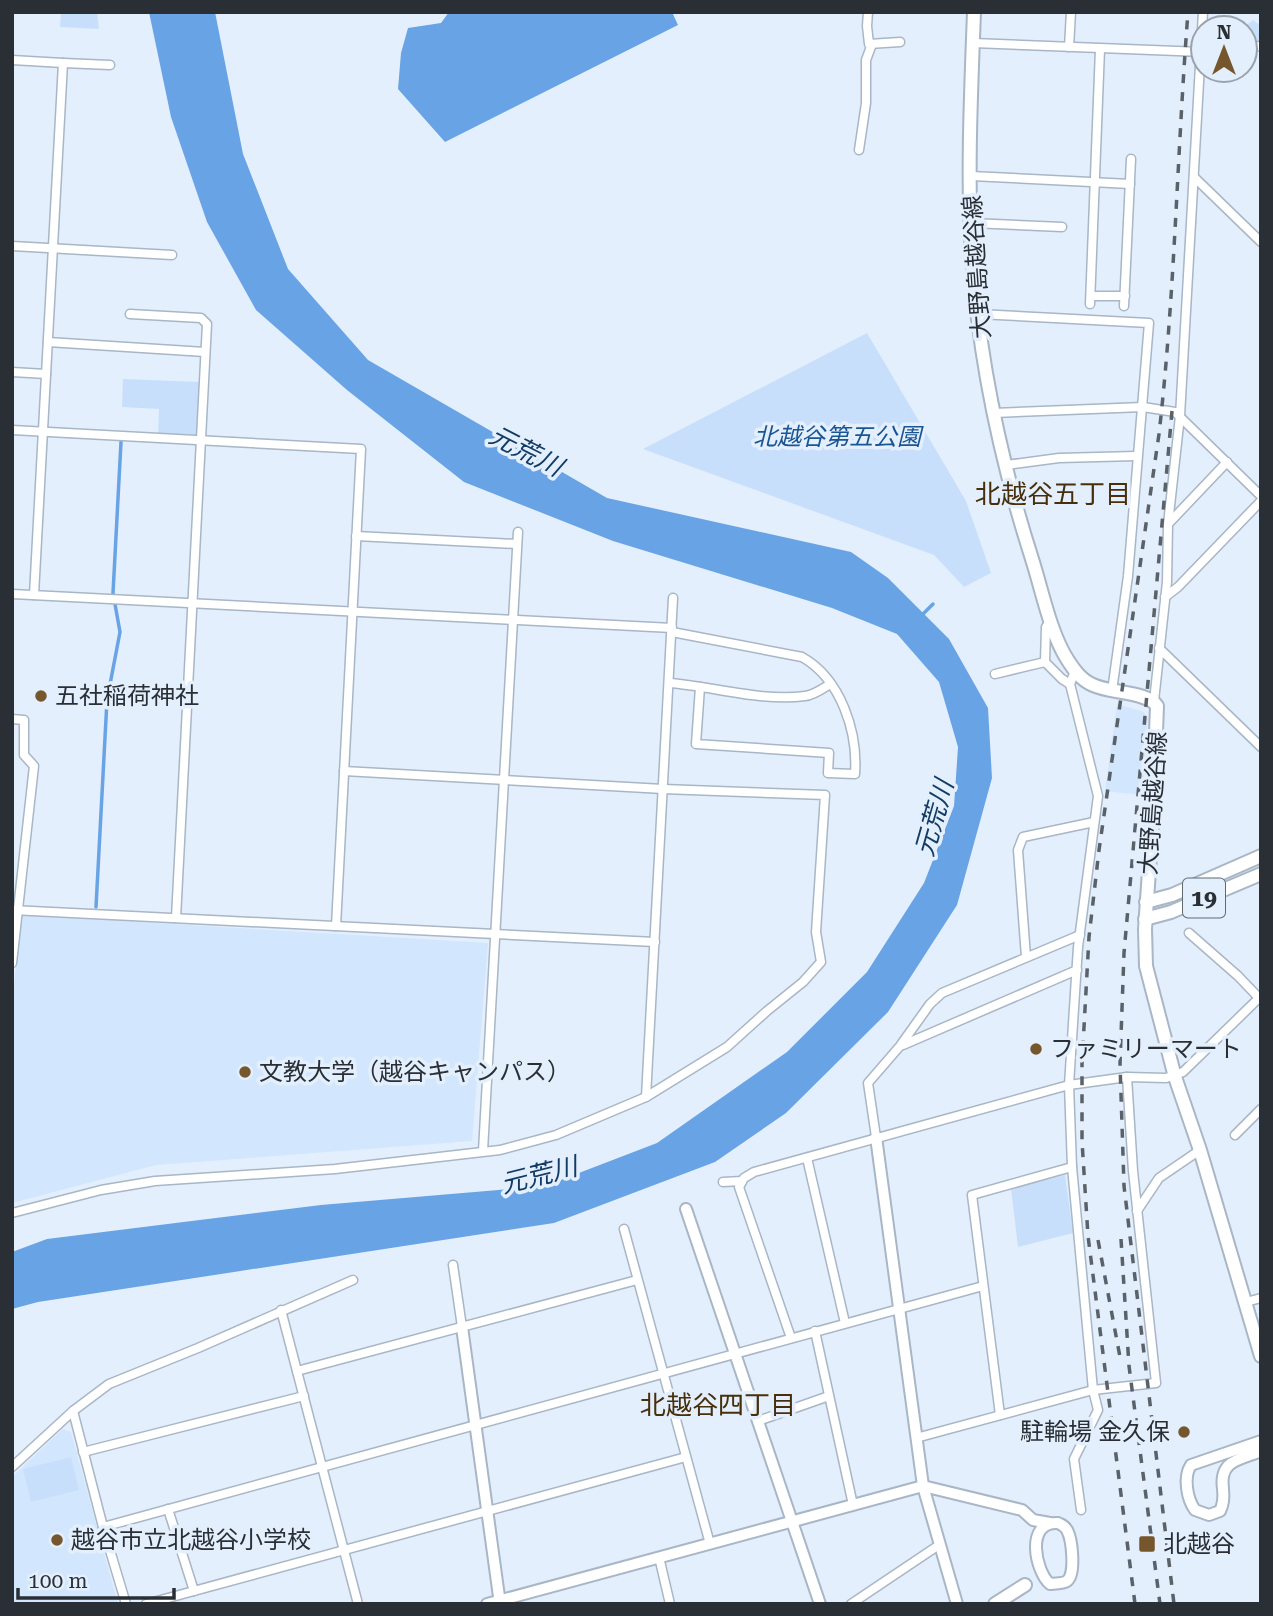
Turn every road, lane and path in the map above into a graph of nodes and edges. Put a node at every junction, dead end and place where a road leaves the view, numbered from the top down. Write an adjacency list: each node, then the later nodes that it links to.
1 (868, 12): 6 (street)
2 (974, 12): 5 (main road, 大野島越谷線)
3 (1071, 12): 7 (street)
4 (900, 42): 6 (street)
5 (973, 43): 7 (street); 16 (main road, 大野島越谷線)
6 (872, 44): 14 (street)
7 (1069, 47): 8 (street)
8 (1100, 48): 9 (street); 18 (street)
9 (1189, 51)
10 (12, 60): 11 (street)
11 (62, 62): 12 (street); 24 (street)
12 (110, 65)
13 (1200, 84): 17 (street)
14 (859, 150)
15 (1131, 159): 19 (street)
16 (971, 176): 18 (street); 20 (main road, 大野島越谷線)
17 (1194, 177): 22 (street); 34 (street)
18 (1094, 182): 19 (street); 19 (street)
19 (1130, 184)
20 (971, 223): 21 (street); 27 (main road, 大野島越谷線)
21 (1062, 227)
22 (1261, 242)
23 (12, 246): 24 (street)
24 (52, 248): 25 (street); 28 (street)
25 (172, 255)
26 (130, 314): 29 (street)
27 (978, 314): 32 (street); 33 (main road, 大野島越谷線)
28 (48, 342): 29 (street); 31 (street)
29 (205, 352): 37 (street)
30 (12, 372): 31 (street)
31 (46, 374): 36 (street)
32 (1143, 407): 33 (street); 34 (street); 38 (street)
33 (994, 413): 40 (main road, 大野島越谷線)
34 (1180, 416): 39 (street); 42 (street)
35 (12, 430): 36 (street)
36 (43, 432): 37 (street); 47 (street)
37 (201, 441): 44 (street); 50 (street)
38 (1136, 456): 40 (street); 62 (street)
39 (1227, 463): 41 (street); 42 (street)
40 (1006, 465): 52 (main road, 大野島越谷線)
41 (1261, 498): 48 (street)
42 (1168, 524): 48 (street)
43 (518, 533): 45 (street)
44 (356, 536): 45 (street); 51 (street)
45 (517, 544): 53 (street)
46 (12, 594): 47 (street)
47 (34, 595): 50 (street)
48 (1165, 597): 55 (street)
49 (673, 598): 54 (street)
50 (192, 603): 51 (street); 74 (street)
51 (352, 611): 53 (street); 66 (street)
52 (1051, 619): 56 (street); 58 (main road, 大野島越谷線)
53 (513, 620): 54 (street); 67 (street)
54 (672, 630): 59 (street); 60 (street)
55 (1159, 648): 63 (street); 65 (street)
56 (1045, 662): 57 (street); 58 (street)
57 (995, 674)
58 (1072, 677): 62 (main road, 大野島越谷線); 69 (street)
59 (669, 683): 61 (street); 68 (street)
60 (830, 684): 61 (street); 61 (street)
61 (700, 687)
62 (1112, 691): 63 (main road, 大野島越谷線)
63 (1154, 701): 72 (main road, 大野島越谷線)
64 (12, 719): 73 (street)
65 (1261, 747)
66 (344, 771): 67 (street); 76 (street)
67 (503, 780): 68 (street); 79 (street)
68 (663, 789): 80 (street); 89 (street)
69 (1094, 822): 78 (street); 81 (street)
70 (1261, 856): 72 (main road, 19)
71 (1261, 874): 75 (main road, 19)
72 (1146, 902): 75 (main road, 大野島越谷線)
73 (16, 911): 74 (street); 82 (street)
74 (176, 918): 76 (street)
75 (1145, 919): 87 (main road, 大野島越谷線)
76 (336, 926): 79 (street)
77 (1189, 933): 84 (street)
78 (1080, 935): 81 (street); 83 (street)
79 (495, 936): 80 (street); 94 (street)
80 (655, 942): 89 (street)
81 (1026, 957): 85 (street)
82 (12, 963)
83 (1077, 970): 85 (street); 88 (street)
84 (1260, 998): 87 (street)
85 (901, 1046): 92 (street)
86 (1127, 1077): 87 (street); 88 (street); 100 (street)
87 (1175, 1077): 93 (main road, 大野島越谷線)
88 (1069, 1085): 92 (street); 96 (street)
89 (646, 1097): 94 (street)
90 (1261, 1109): 91 (street)
91 (1235, 1135)
92 (876, 1138): 95 (street); 109 (street)
93 (1200, 1150): 100 (street); 108 (main road, 大野島越谷線)
94 (482, 1151): 101 (street)
95 (807, 1158): 97 (street); 111 (street)
96 (1072, 1167): 106 (street); 119 (street)
97 (741, 1179): 98 (street); 114 (street)
98 (723, 1182)
99 (686, 1209): 115 (street)
100 (1137, 1211): 119 (street)
101 (12, 1213)
102 (624, 1229): 105 (street)
103 (453, 1265): 112 (street)
104 (353, 1280): 110 (street)
105 (637, 1280): 112 (street); 118 (street)
106 (983, 1286): 109 (street); 123 (street)
107 (1261, 1298): 108 (street)
108 (1246, 1302): 116 (main road, 大野島越谷線)
109 (898, 1309): 111 (street); 126 (street)
110 (281, 1310): 117 (street); 122 (street)
111 (845, 1323): 113 (street)
112 (462, 1327): 117 (street); 125 (street)
113 (815, 1331): 114 (street); 121 (street)
114 (791, 1338): 115 (street)
115 (735, 1353): 118 (street); 124 (street)
116 (1261, 1356)
117 (297, 1371): 120 (street)
118 (663, 1373): 125 (street); 130 (street)
119 (1093, 1390): 123 (street); 136 (street)
120 (304, 1396): 129 (street); 131 (street)
121 (829, 1396): 124 (street); 134 (street)
122 (73, 1411): 129 (street); 132 (street)
123 (1000, 1415): 126 (street)
124 (758, 1421): 139 (street)
125 (475, 1424): 131 (street); 137 (street)
126 (916, 1438): 133 (street)
127 (1261, 1441): 128 (street)
128 (1261, 1451)
129 (83, 1452): 141 (street)
130 (686, 1457): 137 (street); 143 (street)
131 (322, 1466): 135 (street); 145 (street)
132 (12, 1467)
133 (923, 1486): 134 (street); 138 (street); 144 (street)
134 (853, 1506): 139 (street)
135 (168, 1509): 141 (street); 150 (street)
136 (1081, 1510)
137 (487, 1511): 145 (street); 151 (street)
138 (1033, 1520): 140 (street); 142 (street)
139 (792, 1522): 143 (street); 157 (street)
140 (1050, 1523): 142 (street); 148 (street)
141 (103, 1527): 152 (street)
142 (1037, 1537): 147 (street)
143 (710, 1544): 146 (street)
144 (939, 1545): 158 (street); 159 (street)
145 (344, 1550): 150 (street); 154 (street)
146 (659, 1558): 151 (street); 156 (street)
147 (1040, 1564): 148 (street); 149 (street)
148 (1050, 1584): 149 (street)
149 (1026, 1585): 160 (main road)
150 (194, 1591): 153 (street)
151 (499, 1602): 155 (street)
152 (126, 1604)
153 (146, 1604)
154 (358, 1604)
155 (487, 1604)
156 (670, 1604)
157 (820, 1604)
158 (851, 1604)
159 (957, 1604)
160 (995, 1604)

